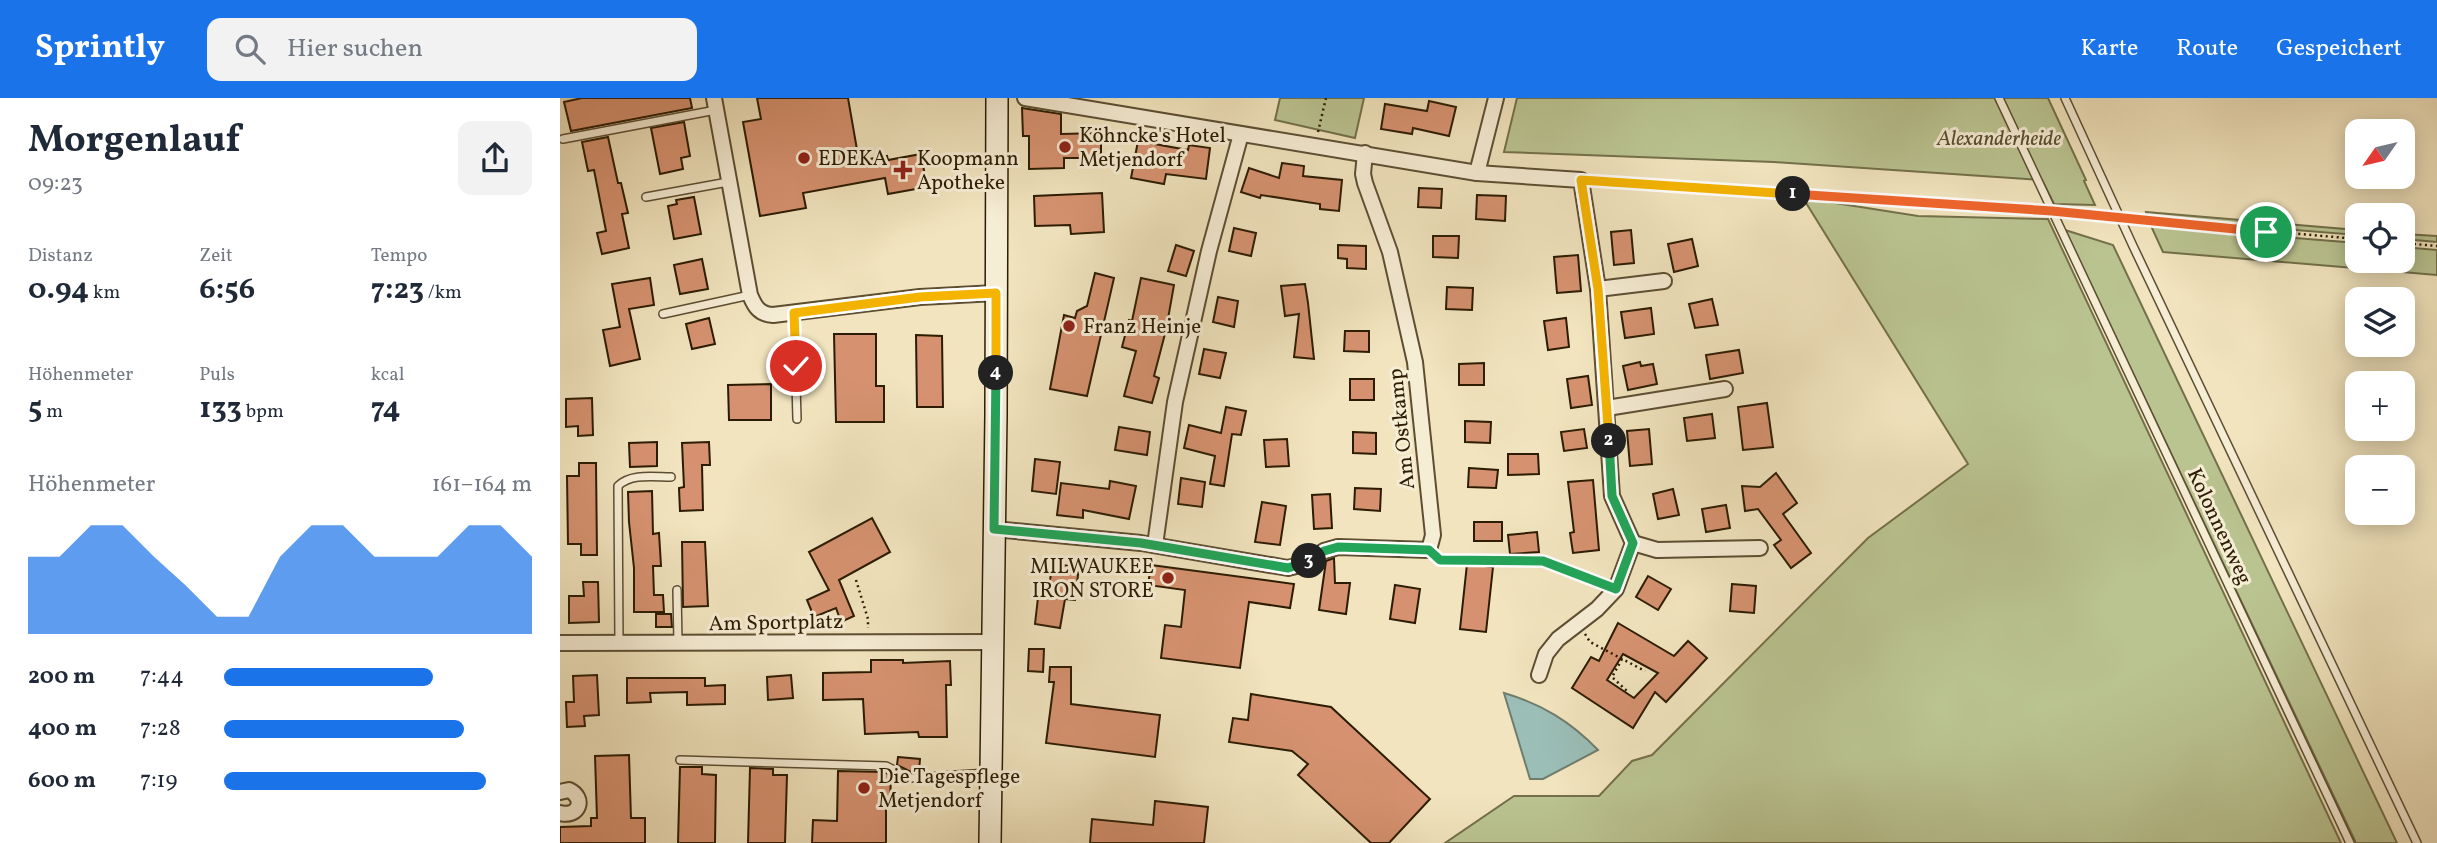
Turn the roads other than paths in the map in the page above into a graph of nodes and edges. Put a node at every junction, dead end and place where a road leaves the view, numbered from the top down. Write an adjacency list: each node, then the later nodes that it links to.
1 (997, 98): 15 (main road)
2 (1026, 98): 7 (street)
3 (1496, 98): 10 (street)
4 (1999, 98): 38 (lane, Kolonnenweg)
5 (2065, 98): 39 (lane)
6 (715, 104): 8 (lane); 11 (street)
7 (1241, 134): 9 (street); 25 (street)
8 (563, 139)
9 (1365, 153): 10 (street); 25 (street, Am Ostkamp)
10 (1477, 173): 14 (street)
11 (728, 181): 12 (lane); 16 (street)
12 (646, 197)
13 (1664, 281): 14 (street)
14 (1598, 289): 20 (street)
15 (996, 293): 17 (street); 23 (main road)
16 (750, 295): 17 (street); 18 (lane)
17 (794, 313): 21 (lane)
18 (663, 314)
19 (1725, 389): 20 (street)
20 (1607, 408): 24 (street)
21 (797, 419)
22 (671, 477): 30 (lane)
23 (994, 529): 25 (street); 28 (main road)
24 (1633, 543): 26 (street); 32 (street)
25 (1155, 545)
26 (1760, 548)
27 (677, 590): 31 (lane)
28 (993, 642): 31 (street, Am Sportplatz); 34 (main road)
29 (560, 643): 30 (street, Am Sportplatz)
30 (618, 643): 31 (street, Am Sportplatz)
31 (678, 644)
32 (1539, 675)
33 (680, 760): 34 (lane)
34 (992, 773): 37 (main road)
35 (560, 792): 36 (street)
36 (560, 813)
37 (990, 843)
38 (2350, 843)
39 (2417, 843)

